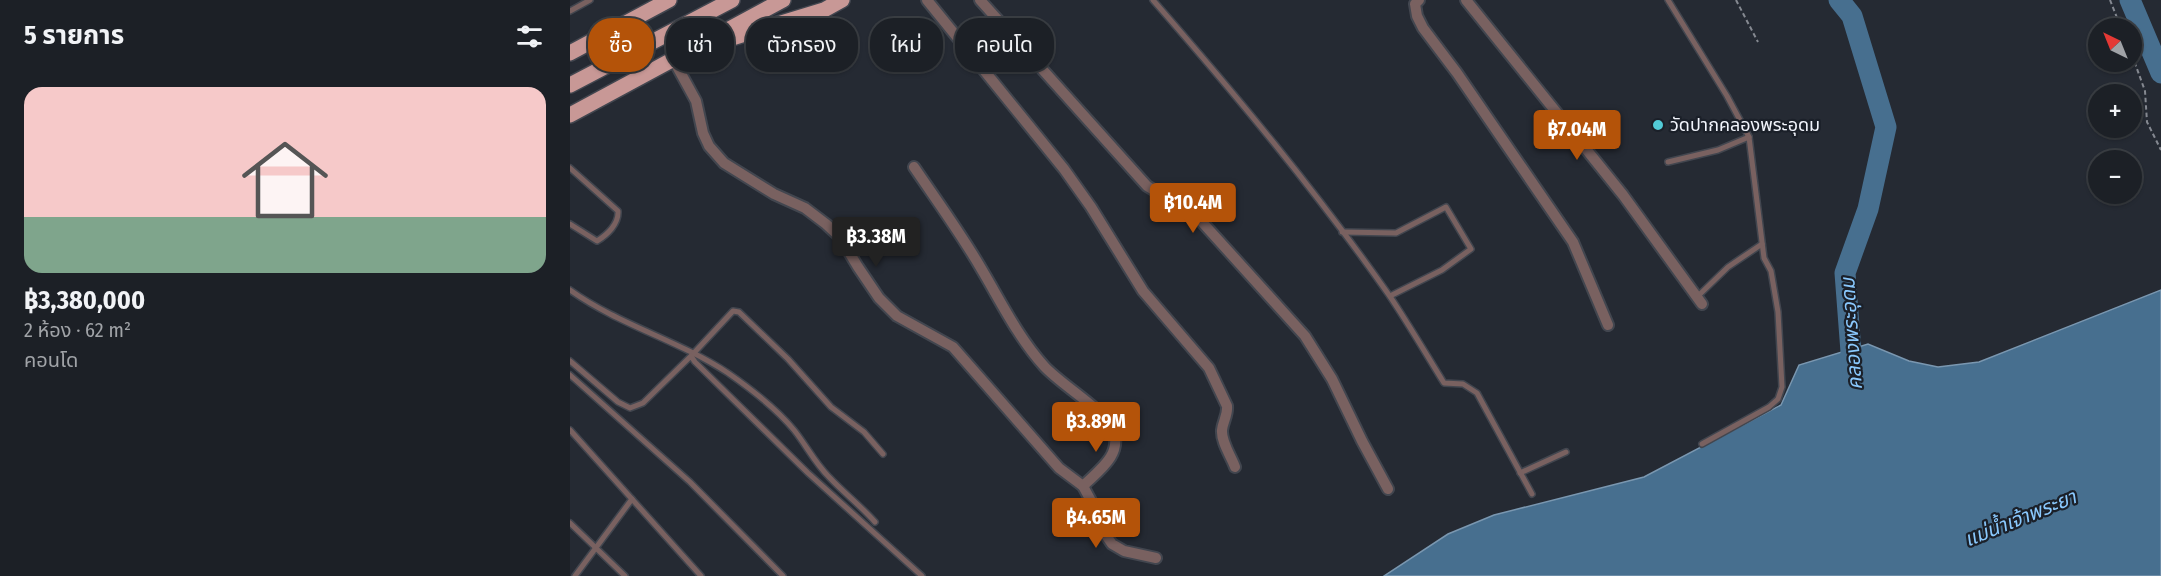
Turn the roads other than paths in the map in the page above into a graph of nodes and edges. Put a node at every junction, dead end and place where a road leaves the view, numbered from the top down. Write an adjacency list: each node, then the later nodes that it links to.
1 (590, 0): 12 (lane)
2 (669, 0): 16 (main road)
3 (732, 0): 15 (main road)
4 (783, 0): 13 (main road)
5 (842, 0): 14 (main road)
6 (927, 0): 42 (street)
7 (980, 0): 45 (street)
8 (1153, 0): 29 (lane)
9 (1419, 0): 34 (street)
10 (1470, 0): 33 (street)
11 (1668, 0): 24 (lane)
12 (570, 10)
13 (734, 27)
14 (734, 37)
15 (654, 41)
16 (570, 53)
17 (666, 63): 23 (main road)
18 (588, 70): 21 (main road)
19 (595, 72): 22 (main road)
20 (680, 72): 44 (street)
21 (570, 75)
22 (570, 85)
23 (570, 115)
24 (1749, 137): 25 (lane); 30 (lane)
25 (1668, 162)
26 (914, 167): 44 (street)
27 (570, 168): 28 (lane)
28 (570, 224)
29 (1342, 232): 32 (lane); 32 (lane)
30 (1762, 244): 33 (lane); 39 (lane)
31 (570, 290): 35 (lane)
32 (1390, 296): 43 (lane)
33 (1700, 301)
34 (1608, 325)
35 (692, 354): 36 (lane); 41 (lane); 48 (lane); 56 (lane)
36 (570, 361)
37 (570, 375): 55 (lane)
38 (570, 430): 47 (lane)
39 (1702, 444)
40 (1566, 452): 43 (lane)
41 (883, 454)
42 (1235, 467)
43 (1520, 473): 46 (lane)
44 (1083, 486): 51 (street)
45 (1388, 489)
46 (1532, 494)
47 (632, 499): 50 (lane); 54 (lane)
48 (875, 522)
49 (570, 523): 50 (lane)
50 (596, 549): 52 (lane); 53 (lane)
51 (1156, 558)
52 (575, 576)
53 (625, 576)
54 (701, 576)
55 (783, 576)
56 (922, 576)

